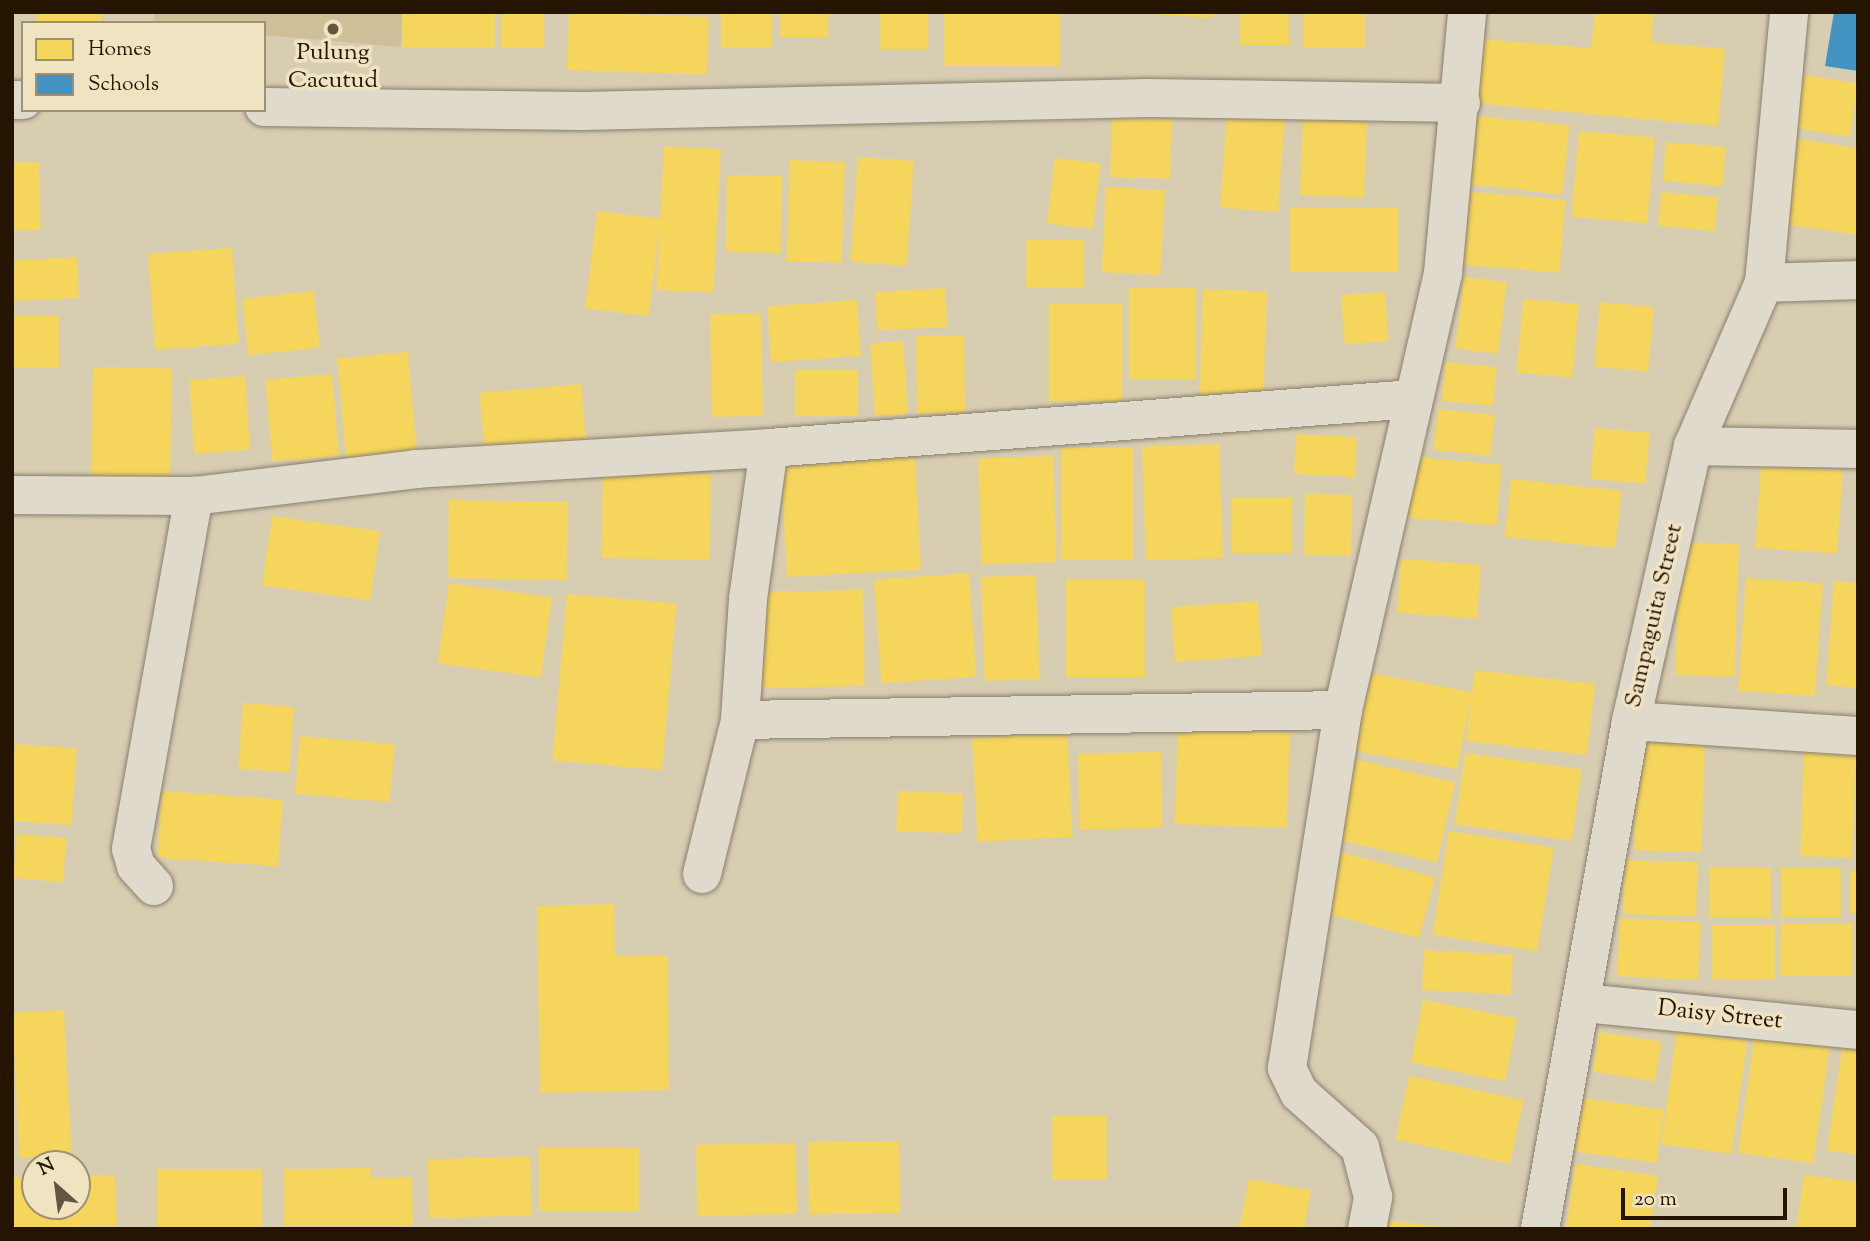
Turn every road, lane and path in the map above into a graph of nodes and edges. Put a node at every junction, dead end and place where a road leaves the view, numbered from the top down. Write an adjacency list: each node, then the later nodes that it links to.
1 (1467, 12): 3 (street)
2 (1789, 12): 6 (street, Sampaguita Street)
3 (1461, 103): 4 (street); 7 (street)
4 (266, 107)
5 (1858, 280): 6 (street)
6 (1764, 283): 8 (street, Sampaguita Street)
7 (1413, 399): 9 (street); 13 (street)
8 (1693, 446): 10 (street); 15 (street, Sampaguita Street)
9 (769, 448): 12 (street); 14 (street)
10 (1858, 449)
11 (12, 495): 12 (street)
12 (194, 496): 18 (street)
13 (1343, 710): 14 (street); 21 (street)
14 (740, 720): 17 (street)
15 (1631, 721): 16 (street); 19 (street, Sampaguita Street)
16 (1858, 736)
17 (702, 874)
18 (154, 886)
19 (1583, 1003): 20 (street, Daisy Street); 22 (street, Sampaguita Street)
20 (1858, 1030)
21 (1367, 1229)
22 (1540, 1229)

